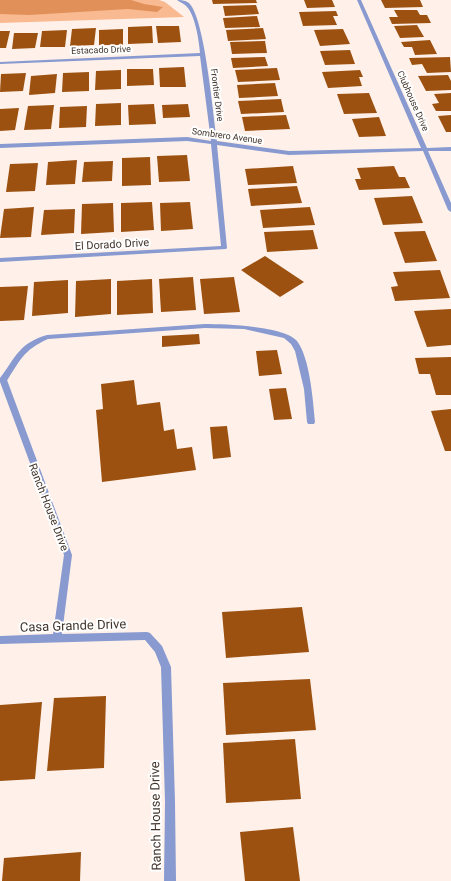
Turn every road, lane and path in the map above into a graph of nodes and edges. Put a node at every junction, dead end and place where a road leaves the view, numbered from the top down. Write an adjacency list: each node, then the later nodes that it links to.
1 (179, 0): 3 (street, Frontier Drive)
2 (359, 0): 8 (street, Clubhouse Drive)
3 (203, 54): 4 (street, Estacado Drive); 5 (street, Frontier Drive)
4 (0, 63)
5 (214, 143): 6 (street, Sombrero Avenue); 8 (street, Sombrero Avenue); 10 (street, Frontier Drive)
6 (0, 146)
7 (451, 149): 8 (street, Sombrero Avenue)
8 (425, 150): 9 (street, Clubhouse Drive)
9 (451, 210)
10 (224, 248): 11 (street, El Dorado Drive)
11 (0, 260)
12 (311, 422): 14 (street, Ranch House Drive)
13 (147, 636): 14 (street, Casa Grande Drive); 16 (street, Ranch House Drive)
14 (58, 638): 15 (street, Casa Grande Drive)
15 (0, 640)
16 (170, 881)

